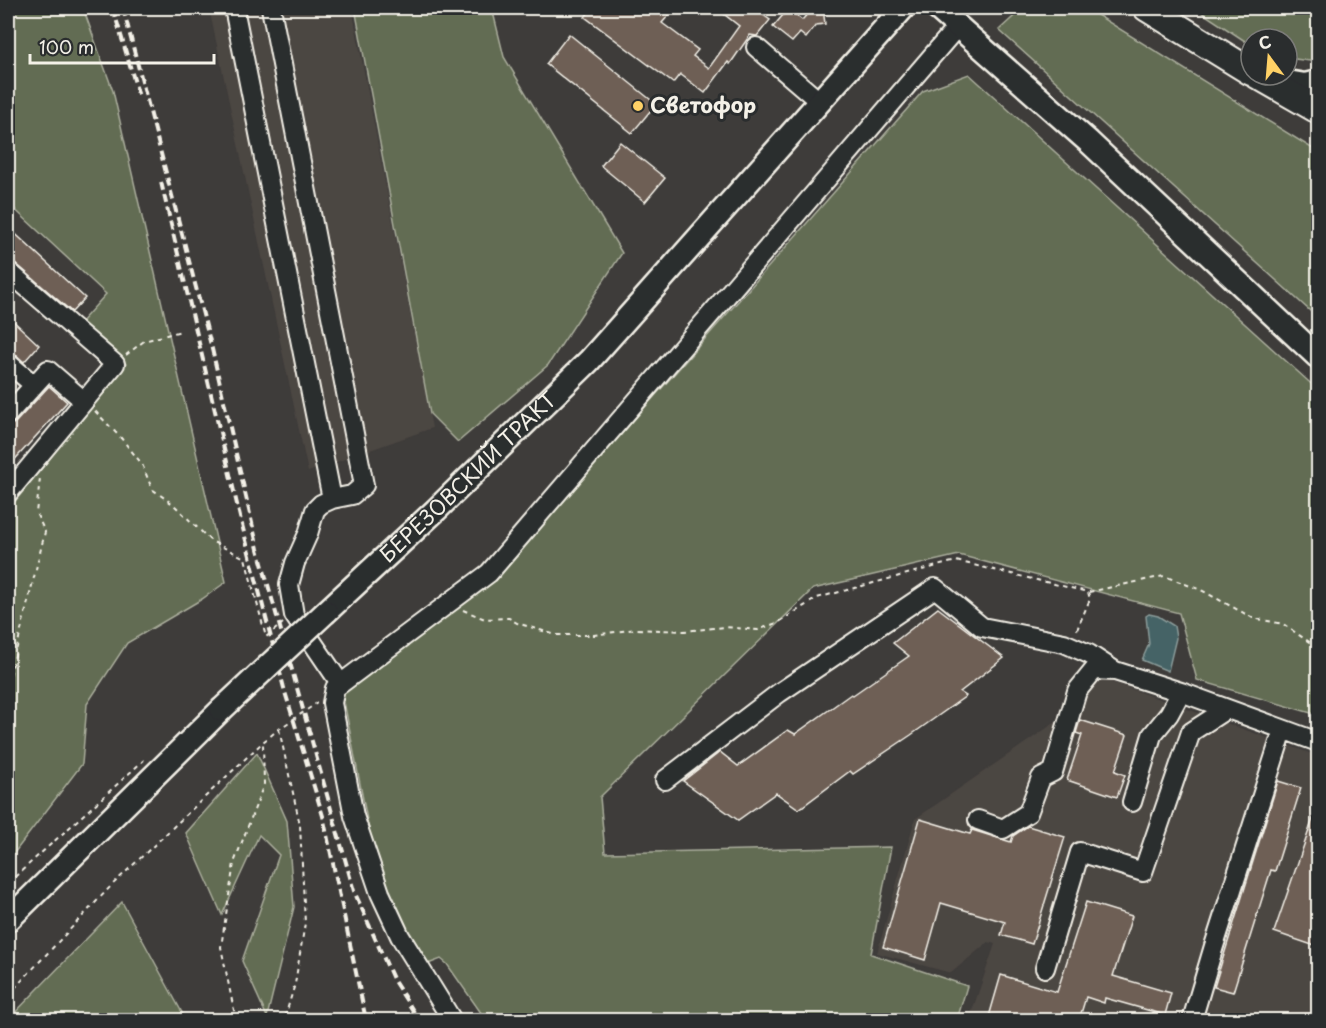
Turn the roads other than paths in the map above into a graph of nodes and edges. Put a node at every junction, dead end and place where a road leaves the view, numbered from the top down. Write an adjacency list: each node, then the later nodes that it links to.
1 (234, 8): 21 (street)
2 (271, 8): 21 (street)
3 (903, 8): 12 (main road, БЕРЁЗОВСКИЙ ТРАКТ)
4 (937, 8): 6 (main road)
5 (1147, 8): 8 (highway)
6 (957, 27): 15 (main road); 23 (street)
7 (756, 47): 12 (street)
8 (1239, 64)
9 (1318, 82): 10 (main road)
10 (1299, 84)
11 (1279, 87): 13 (highway)
12 (820, 102): 31 (main road, БЕРЁЗОВСКИЙ ТРАКТ, bridge)
13 (1318, 110)
14 (8, 271): 18 (street)
15 (1318, 357)
16 (8, 363): 17 (street)
17 (34, 385): 18 (street); 19 (street)
18 (84, 401): 20 (street)
19 (8, 414)
20 (8, 493)
21 (332, 499): 23 (street)
22 (1115, 671): 24 (street); 28 (street); 30 (street)
23 (336, 688): 33 (street)
24 (1181, 692): 25 (street); 29 (street)
25 (1225, 710): 26 (street); 32 (street)
26 (1283, 730): 27 (street); 34 (street)
27 (1318, 742)
28 (665, 780)
29 (1131, 802)
30 (978, 820)
31 (11, 908)
32 (1045, 968)
33 (452, 1020)
34 (1192, 1020)

